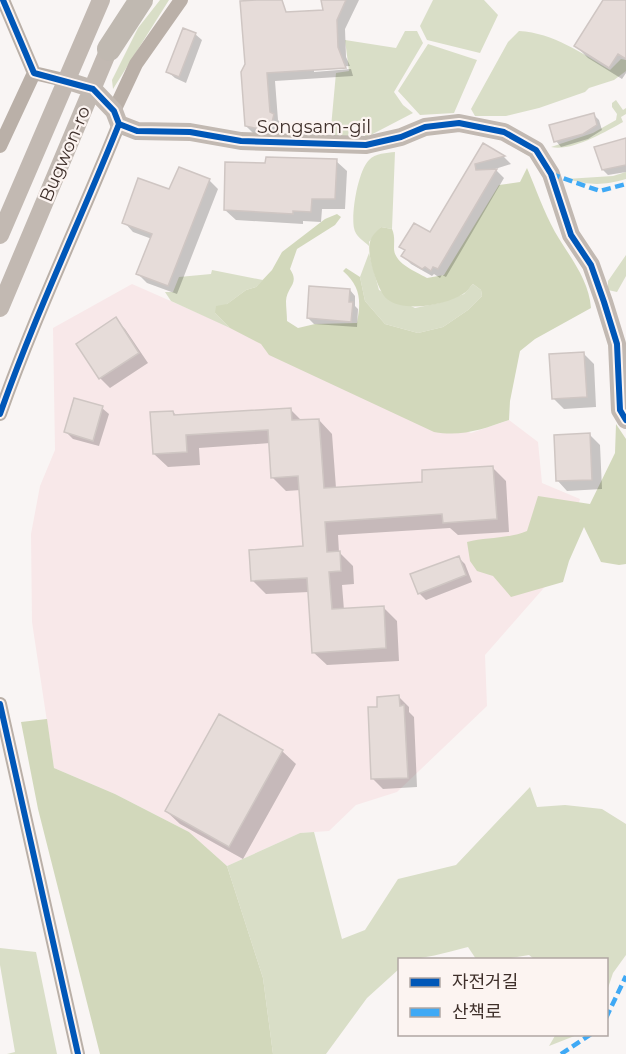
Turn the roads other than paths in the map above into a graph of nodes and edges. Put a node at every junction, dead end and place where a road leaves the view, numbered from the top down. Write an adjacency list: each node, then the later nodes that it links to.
1 (3, 0): 7 (street)
2 (101, 0): 8 (street, Bugwon-ro)
3 (132, 0): 6 (street, Bugwon-ro)
4 (141, 0): 6 (highway)
5 (181, 0): 10 (street)
6 (109, 49): 9 (street, Bugwon-ro)
7 (34, 73): 8 (street); 11 (street)
8 (68, 81): 9 (street); 12 (street, Bugwon-ro)
9 (93, 89): 10 (street); 13 (street, Bugwon-ro)
10 (116, 117): 14 (street); 15 (street, Songsam-gil)
11 (0, 146)
12 (0, 235)
13 (0, 308)
14 (0, 414)
15 (626, 420)
16 (1, 712): 17 (street)
17 (78, 1054)

